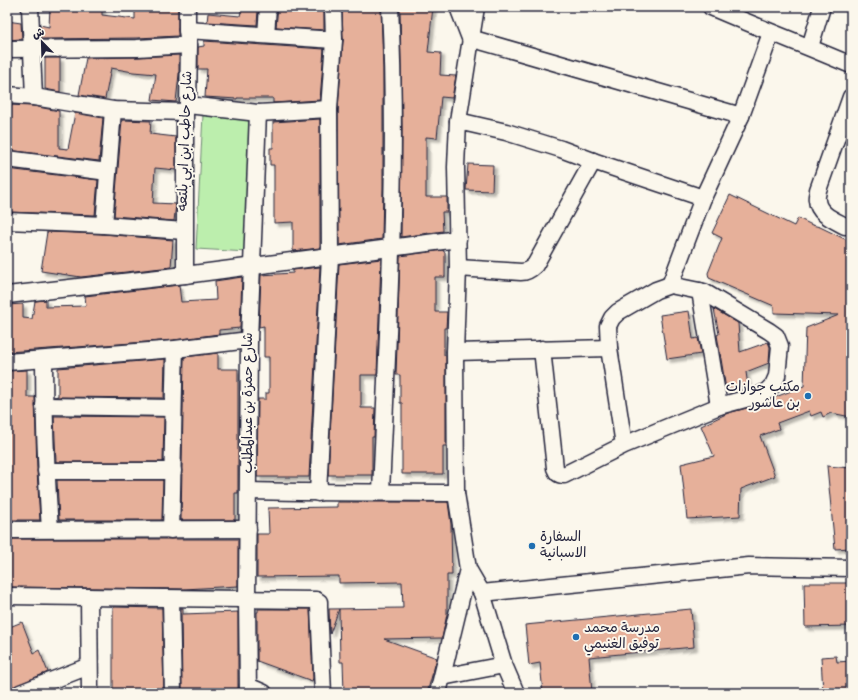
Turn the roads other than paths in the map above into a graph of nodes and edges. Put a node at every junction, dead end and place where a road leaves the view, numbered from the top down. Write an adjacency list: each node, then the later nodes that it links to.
1 (30, 7): 17 (street)
2 (187, 7): 13 (street, شارع حاطب ابن ابي بلتعه)
3 (268, 7): 12 (street)
4 (333, 7): 15 (street)
5 (390, 7): 38 (street)
6 (458, 7): 14 (street)
7 (476, 7): 14 (street)
8 (711, 7): 10 (street)
9 (822, 7): 16 (street)
10 (743, 13): 11 (street)
11 (771, 33): 16 (street); 27 (street)
12 (266, 35): 13 (street); 15 (street)
13 (188, 37): 17 (street); 23 (street, شارع حاطب ابن ابي بلتعه)
14 (470, 38): 27 (street); 28 (street)
15 (334, 40): 24 (street)
16 (810, 47): 19 (street)
17 (32, 49): 18 (street); 21 (street)
18 (7, 50)
19 (851, 65)
20 (7, 95): 21 (street)
21 (34, 97): 25 (street)
22 (851, 97): 35 (street)
23 (186, 108): 25 (street); 26 (street); 36 (street, شارع حاطب ابن ابي بلتعه)
24 (329, 109): 26 (street); 39 (street)
25 (112, 110): 31 (street)
26 (258, 113): 40 (street, شارع حمزة بن عبدالمطلب)
27 (741, 116): 32 (street)
28 (458, 121): 30 (street); 37 (street)
29 (7, 159): 31 (street)
30 (593, 161): 32 (street); 41 (street)
31 (108, 172): 34 (street)
32 (703, 198): 43 (street)
33 (7, 221): 34 (street)
34 (104, 225): 36 (street)
35 (845, 226)
36 (184, 231): 42 (street, شارع حاطب ابن ابي بلتعه)
37 (458, 239): 38 (street); 41 (street)
38 (391, 247): 39 (street); 60 (street)
39 (330, 256): 40 (street); 61 (street)
40 (251, 266): 42 (street); 46 (street, شارع حمزة بن عبدالمطلب)
41 (458, 268): 50 (street)
42 (185, 275): 45 (street)
43 (670, 285): 44 (street); 47 (street)
44 (700, 291): 54 (street); 54 (street)
45 (7, 295)
46 (249, 340): 48 (street); 59 (street, شارع حمزة بن عبدالمطلب)
47 (609, 348): 49 (street); 56 (street)
48 (175, 349): 51 (street); 55 (street)
49 (542, 349): 50 (street); 56 (street)
50 (455, 352): 62 (street)
51 (44, 360): 52 (street); 53 (street)
52 (7, 362)
53 (44, 406): 55 (street); 58 (street)
54 (719, 406): 56 (street)
55 (173, 408): 57 (street)
56 (624, 445)
57 (173, 470): 58 (street); 66 (street)
58 (46, 471): 63 (street)
59 (249, 491): 61 (street); 64 (street, شارع حمزة بن عبدالمطلب)
60 (381, 492): 61 (street); 62 (street)
61 (318, 493)
62 (456, 494): 68 (street)
63 (50, 529): 65 (street); 66 (street)
64 (248, 529): 66 (street); 73 (street, شارع حمزة بن عبدالمطلب)
65 (7, 530)
66 (171, 530)
67 (851, 568): 69 (street)
68 (468, 569): 69 (street); 76 (street)
69 (482, 593): 74 (street)
70 (7, 596): 71 (street)
71 (89, 597): 72 (street); 75 (street)
72 (171, 599): 73 (street); 80 (street)
73 (247, 600): 77 (street, شارع حمزة بن عبدالمطلب); 82 (street)
74 (504, 665): 76 (street); 84 (street)
75 (89, 666): 78 (street); 79 (street)
76 (442, 677): 83 (street)
77 (248, 690): 81 (street)
78 (20, 693)
79 (90, 693)
80 (173, 693)
81 (264, 693)
82 (323, 693)
83 (438, 693)
84 (516, 693)

